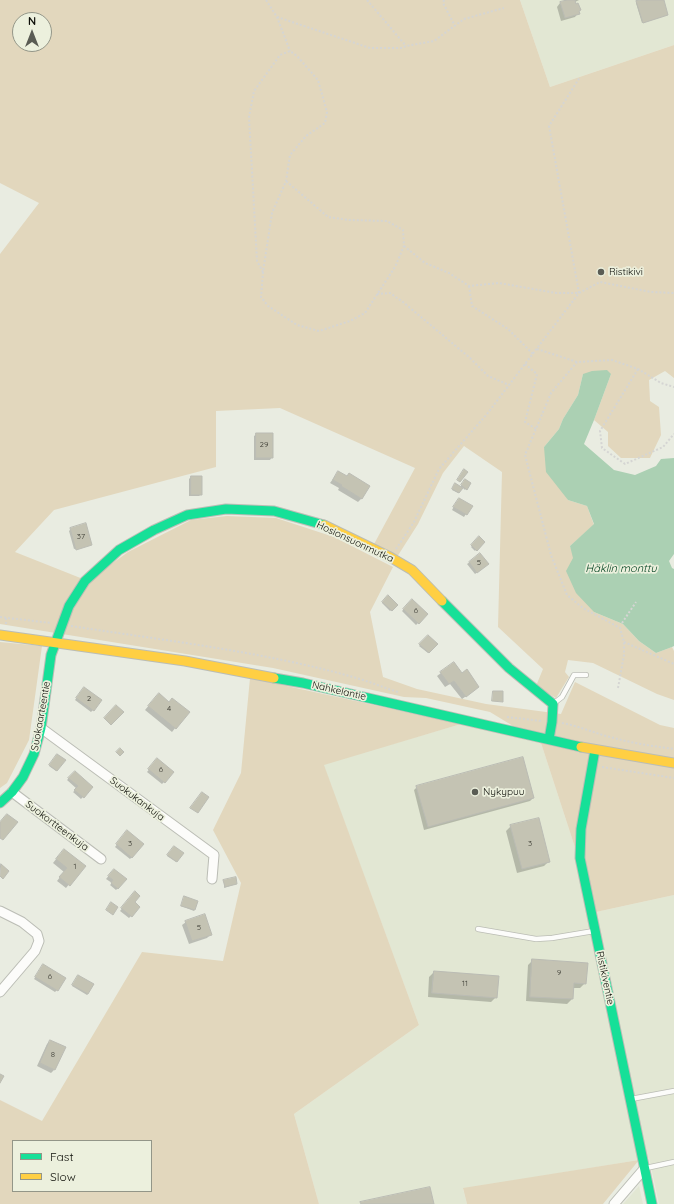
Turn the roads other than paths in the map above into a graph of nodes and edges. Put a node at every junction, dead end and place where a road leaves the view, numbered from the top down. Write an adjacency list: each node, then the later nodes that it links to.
1 (0, 635): 2 (street, Nahkelantie)
2 (55, 642): 4 (street, Hosionsuonmutka); 5 (street, Suokaarteentie); 6 (street, Nahkelantie)
3 (586, 675): 4 (lane)
4 (552, 704): 6 (street)
5 (41, 728): 9 (street, Suokaarteentie); 12 (street, Suokukankuja)
6 (549, 739): 7 (street, Nahkelantie)
7 (595, 750): 8 (street, Nahkelantie); 15 (street, Ristikiventie)
8 (674, 763)
9 (12, 792): 10 (street, Suokaarteentie); 11 (street, Suokortteenkuja)
10 (0, 803)
11 (101, 859)
12 (212, 879)
13 (0, 911): 16 (street)
14 (478, 929): 15 (lane)
15 (595, 931): 18 (street, Ristikiventie)
16 (0, 992)
17 (674, 1091): 18 (lane)
18 (630, 1100): 20 (street, Ristikiventie)
19 (674, 1162): 20 (lane)
20 (644, 1169): 21 (street); 22 (street, Ristikiventie)
21 (614, 1204)
22 (652, 1204)

